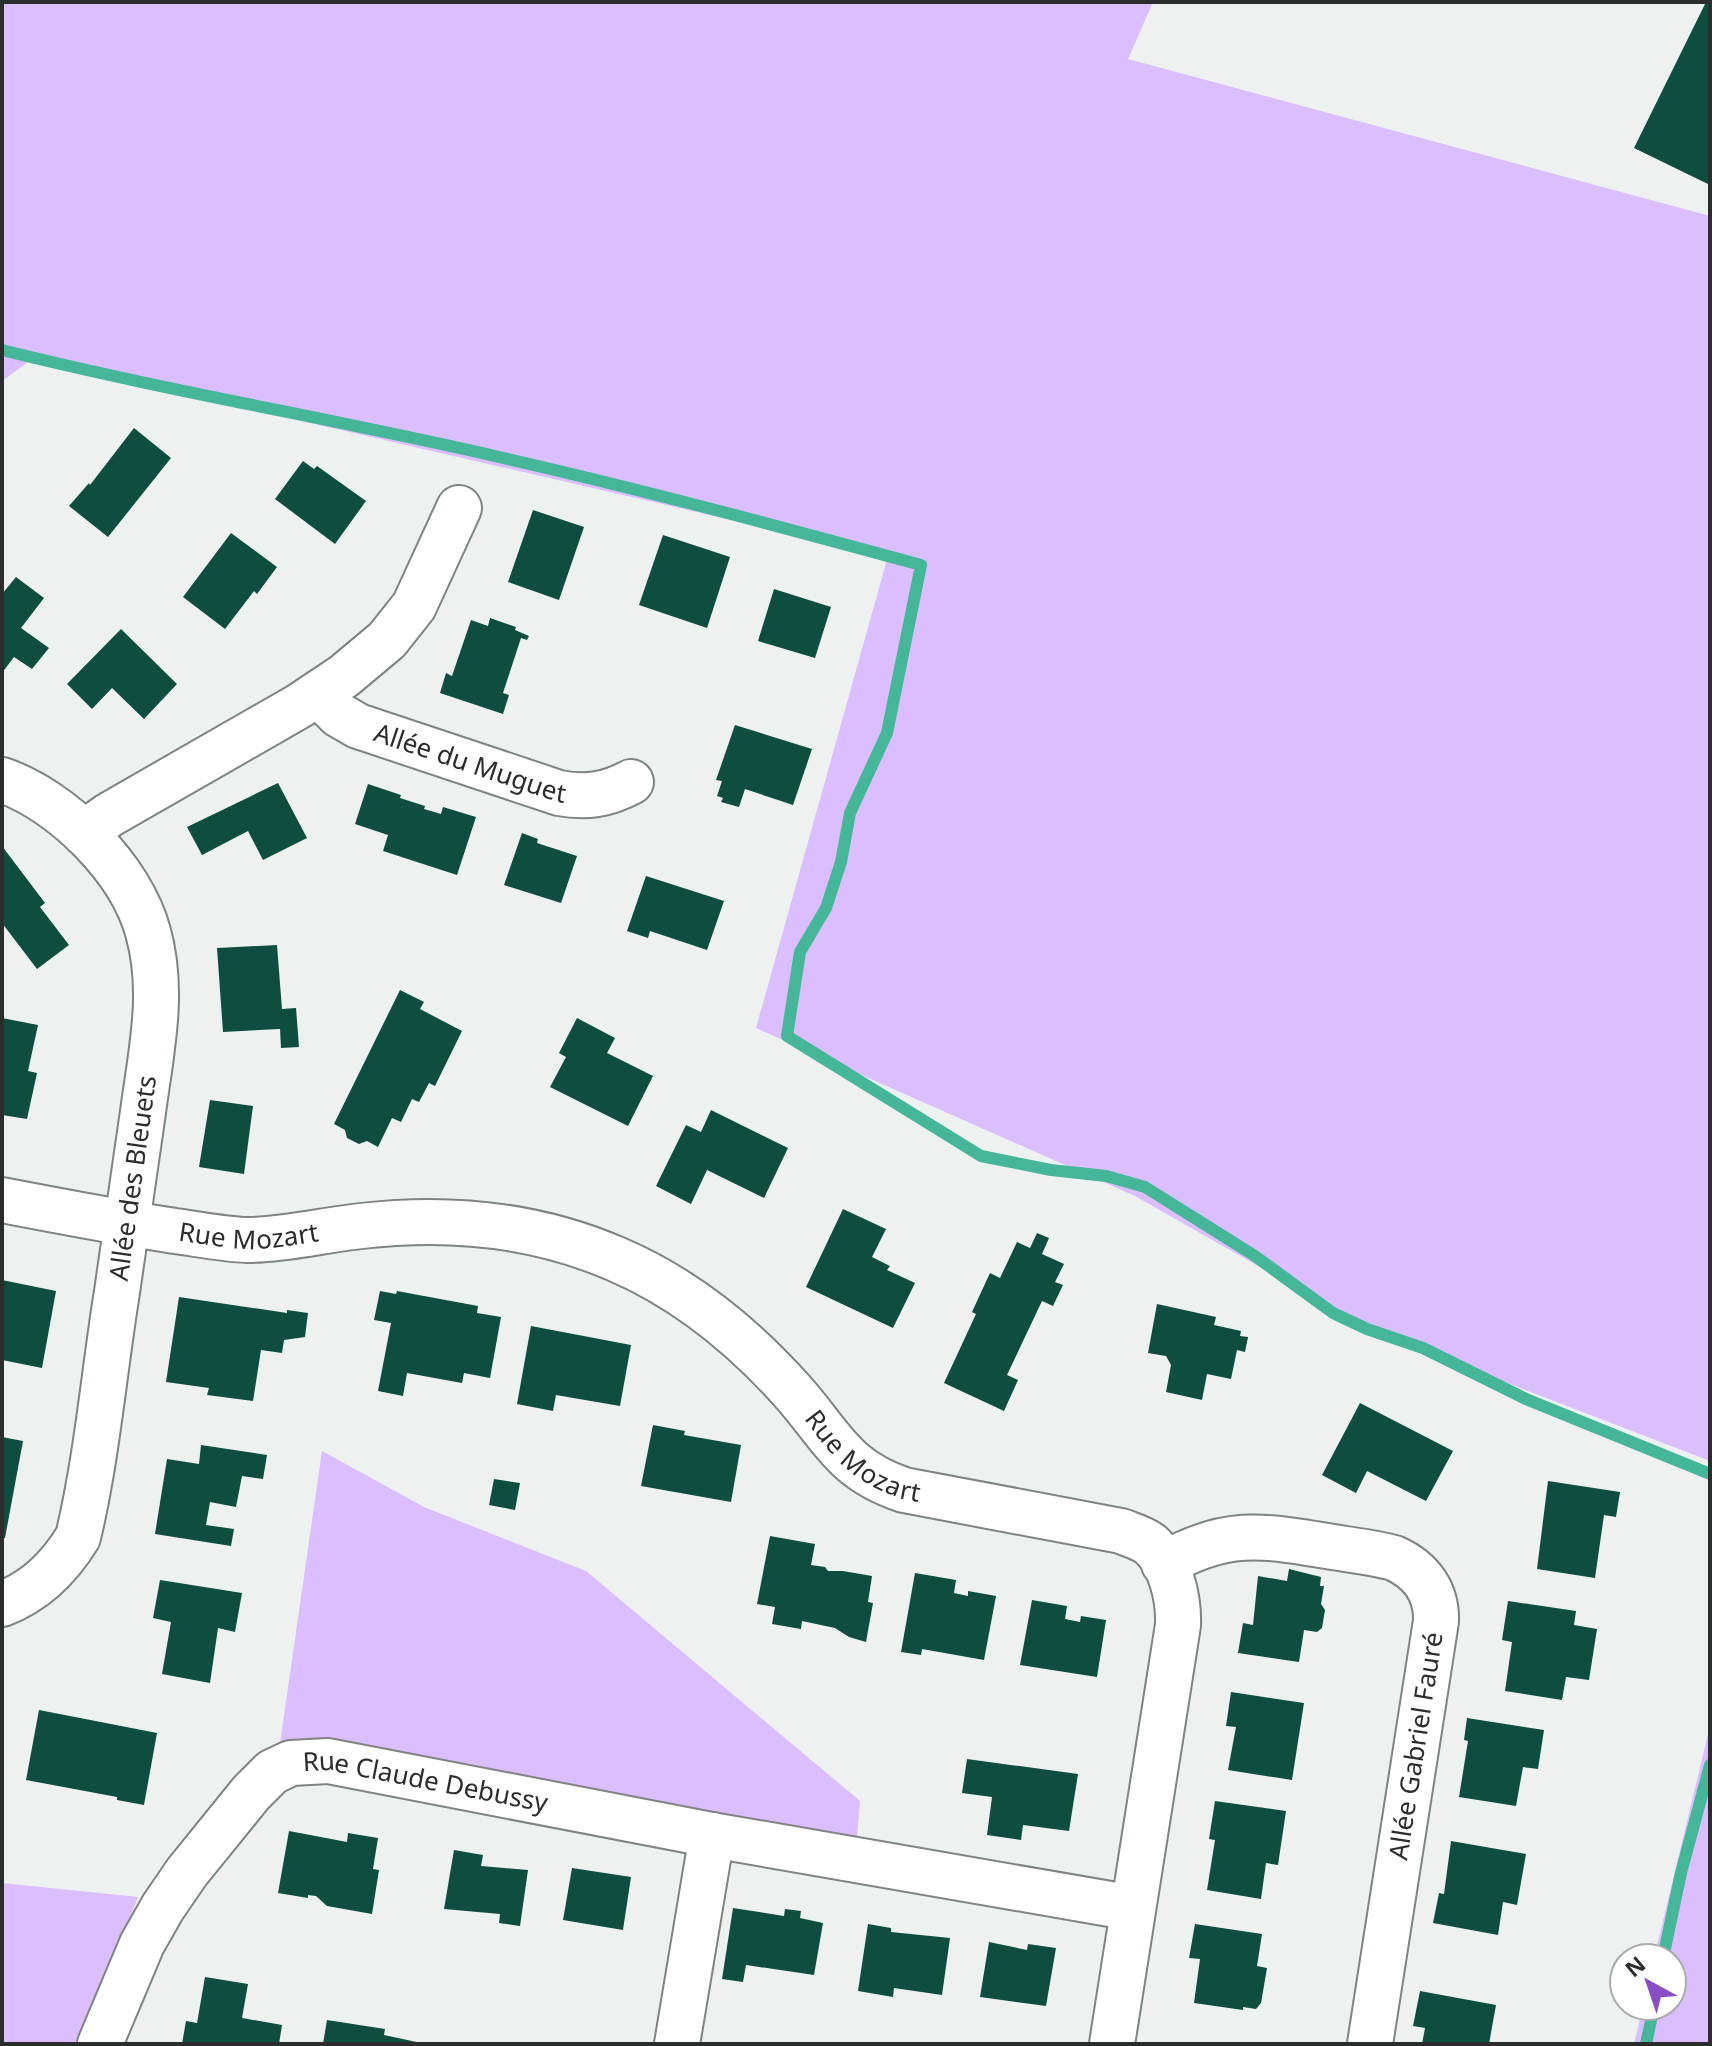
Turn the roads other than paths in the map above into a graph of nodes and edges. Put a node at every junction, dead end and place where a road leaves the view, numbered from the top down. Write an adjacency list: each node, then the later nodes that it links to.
1 (459, 508): 2 (street)
2 (318, 694): 4 (street, Allée du Muguet); 5 (street)
3 (2, 780): 5 (street, Allée des Bleuets)
4 (631, 782)
5 (84, 833): 7 (street, Allée des Bleuets)
6 (2, 1200): 7 (street, Rue Mozart)
7 (127, 1224): 8 (street, Rue Mozart); 9 (street, Allée des Bleuets)
8 (1164, 1564): 11 (street, Rue Mozart); 15 (street, Allée Gabriel Fauré)
9 (2, 1604)
10 (712, 1835): 11 (street, Rue Claude Debussy); 12 (street, Rue Claude Debussy); 13 (street)
11 (1133, 1908): 14 (street, Rue Mozart)
12 (100, 2044)
13 (677, 2044)
14 (1112, 2044)
15 (1370, 2044)

